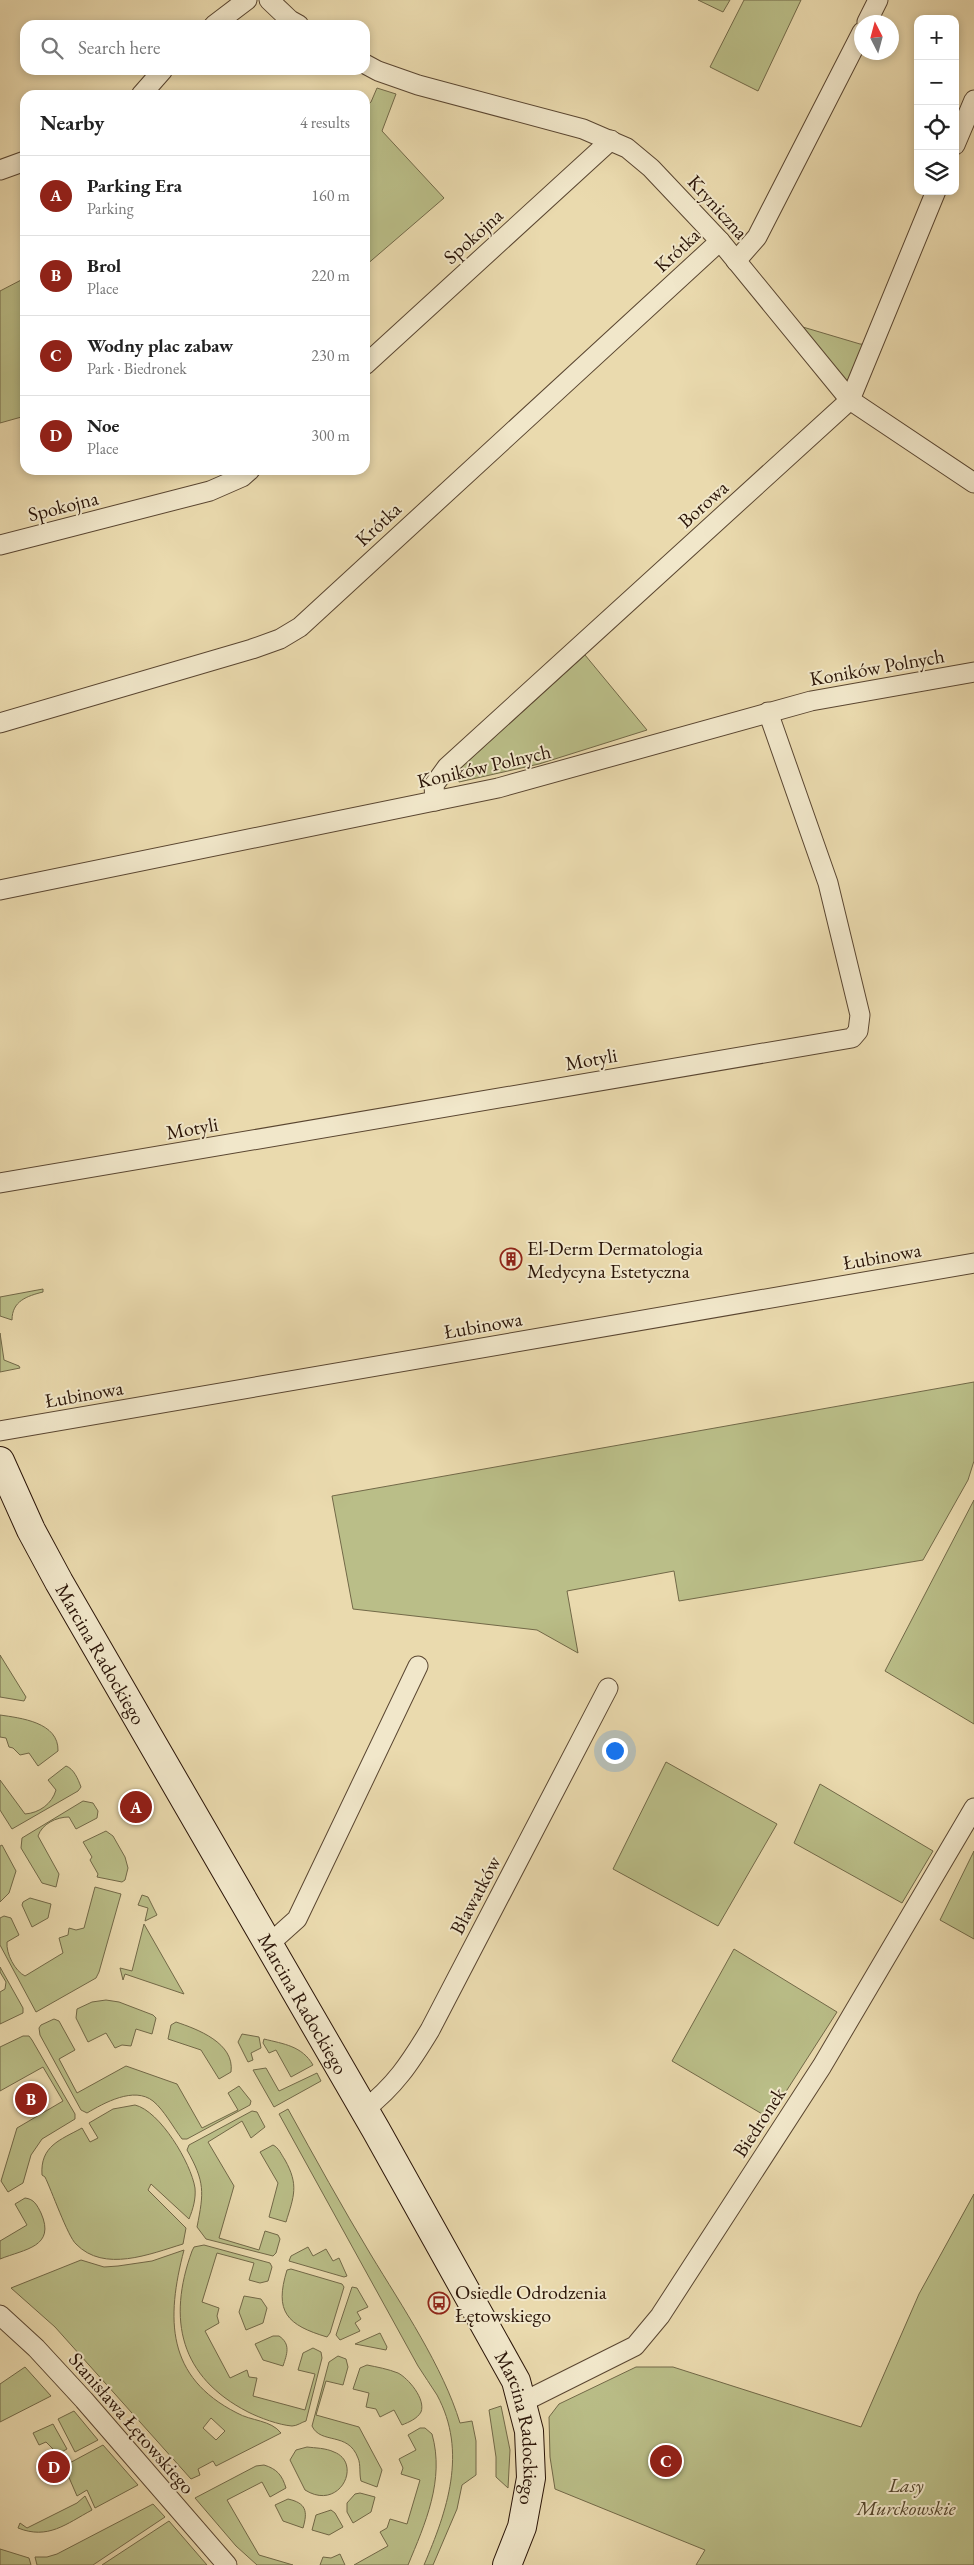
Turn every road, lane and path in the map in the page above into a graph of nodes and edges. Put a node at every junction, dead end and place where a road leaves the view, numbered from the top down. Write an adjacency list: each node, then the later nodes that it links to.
1 (247, 0): 5 (street)
2 (269, 0): 6 (street)
3 (878, 0): 4 (street)
4 (870, 15)
5 (221, 20)
6 (292, 20)
7 (854, 48): 18 (street)
8 (370, 67): 13 (street, Kryniczna)
9 (159, 75): 10 (street)
10 (146, 90)
11 (974, 100): 12 (street)
12 (959, 136)
13 (611, 140): 17 (street, Kryniczna); 19 (street, Spokojna)
14 (20, 163): 15 (street)
15 (0, 170)
16 (934, 195): 20 (street, Borowa)
17 (720, 241): 18 (street, Kryniczna); 26 (street, Krótka)
18 (736, 261): 20 (street, Kryniczna)
19 (370, 360)
20 (850, 400): 22 (street, Kryniczna); 27 (street, Borowa)
21 (243, 475): 23 (street, Spokojna)
22 (974, 483)
23 (0, 545)
24 (974, 672): 25 (street, Koników Polnych)
25 (768, 712): 27 (street, Koników Polnych); 29 (street, Motyli)
26 (0, 723)
27 (435, 801): 28 (street, Koników Polnych)
28 (0, 890)
29 (0, 1184)
30 (974, 1263): 31 (street, Łubinowa)
31 (0, 1431)
32 (0, 1461): 36 (street, Marcina Radockiego)
33 (418, 1666): 36 (street)
34 (608, 1688): 37 (street, Bławatków)
35 (974, 1808): 39 (street, Biedronek)
36 (268, 1945): 37 (street, Marcina Radockiego)
37 (364, 2110): 39 (street, Marcina Radockiego)
38 (0, 2315): 40 (street, Stanisława Łętowskiego)
39 (523, 2402): 41 (street, Marcina Radockiego)
40 (227, 2565)
41 (507, 2565)

